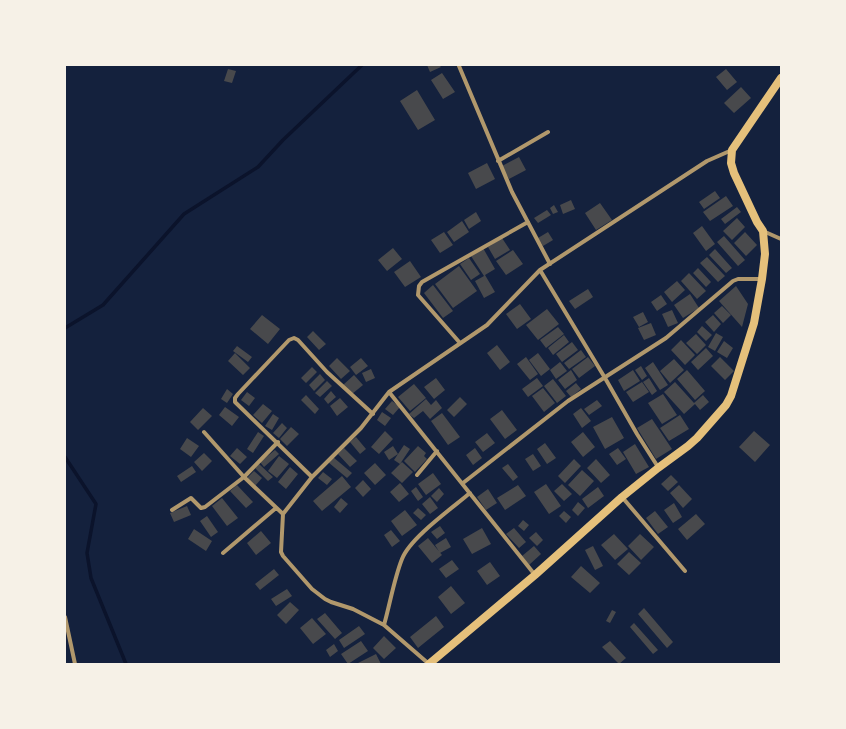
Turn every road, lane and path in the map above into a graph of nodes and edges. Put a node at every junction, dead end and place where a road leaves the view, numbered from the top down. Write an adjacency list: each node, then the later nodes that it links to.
1 (459, 66): 5 (street)
2 (781, 78): 4 (main road)
3 (548, 132): 5 (street)
4 (732, 150): 7 (main road); 9 (street)
5 (498, 161): 6 (street)
6 (528, 222): 9 (street); 12 (street)
7 (763, 231): 8 (street); 11 (main road)
8 (781, 239)
9 (550, 264): 10 (street)
10 (540, 270): 12 (street); 13 (street)
11 (762, 279): 13 (street); 19 (main road)
12 (460, 343): 14 (street)
13 (605, 378): 19 (street); 23 (street)
14 (389, 392): 15 (street); 18 (street)
15 (373, 414): 17 (street); 22 (street)
16 (204, 432): 21 (street)
17 (278, 442): 21 (street); 22 (street)
18 (437, 451): 20 (street); 23 (street)
19 (658, 468): 25 (main road)
20 (417, 475)
21 (244, 477): 26 (street); 27 (street)
22 (312, 477): 28 (street)
23 (463, 483): 24 (street)
24 (470, 493): 31 (street); 33 (street)
25 (622, 497): 30 (street); 31 (main road)
26 (276, 508): 28 (street); 29 (street)
27 (172, 510)
28 (283, 514): 33 (street)
29 (223, 553)
30 (685, 571)
31 (535, 575): 35 (main road)
32 (65, 617): 34 (street)
33 (384, 625): 35 (street)
34 (75, 664)
35 (429, 664)

